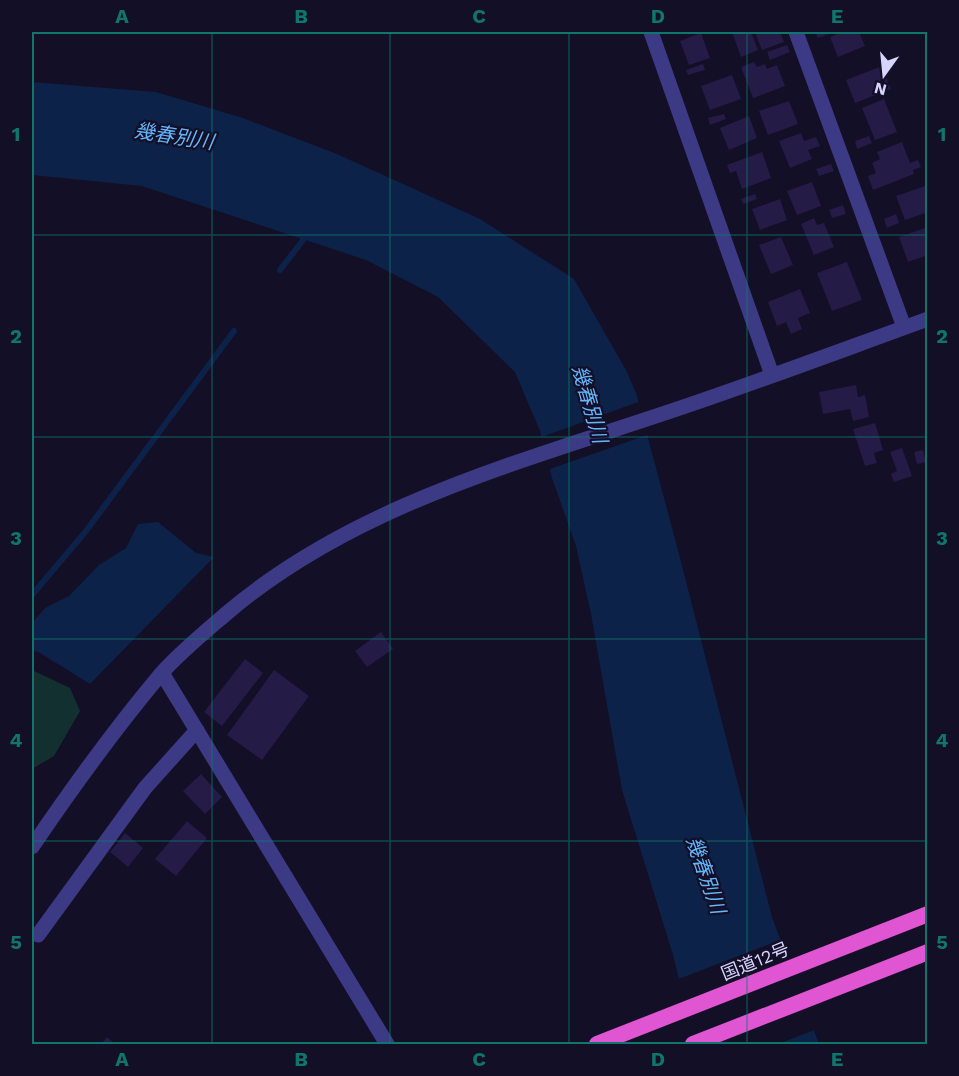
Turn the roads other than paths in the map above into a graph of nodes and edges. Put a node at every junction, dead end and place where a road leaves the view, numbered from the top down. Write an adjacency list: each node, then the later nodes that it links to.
1 (651, 32): 5 (street)
2 (796, 32): 4 (street)
3 (927, 319): 4 (street)
4 (904, 327): 5 (street)
5 (772, 375): 6 (street)
6 (162, 673): 7 (street); 8 (street)
7 (197, 730): 10 (street); 13 (street)
8 (32, 847)
9 (927, 914): 12 (highway, 国道12号)
10 (38, 935)
11 (927, 952): 14 (highway)
12 (600, 1043)
13 (387, 1044)
14 (693, 1044)

